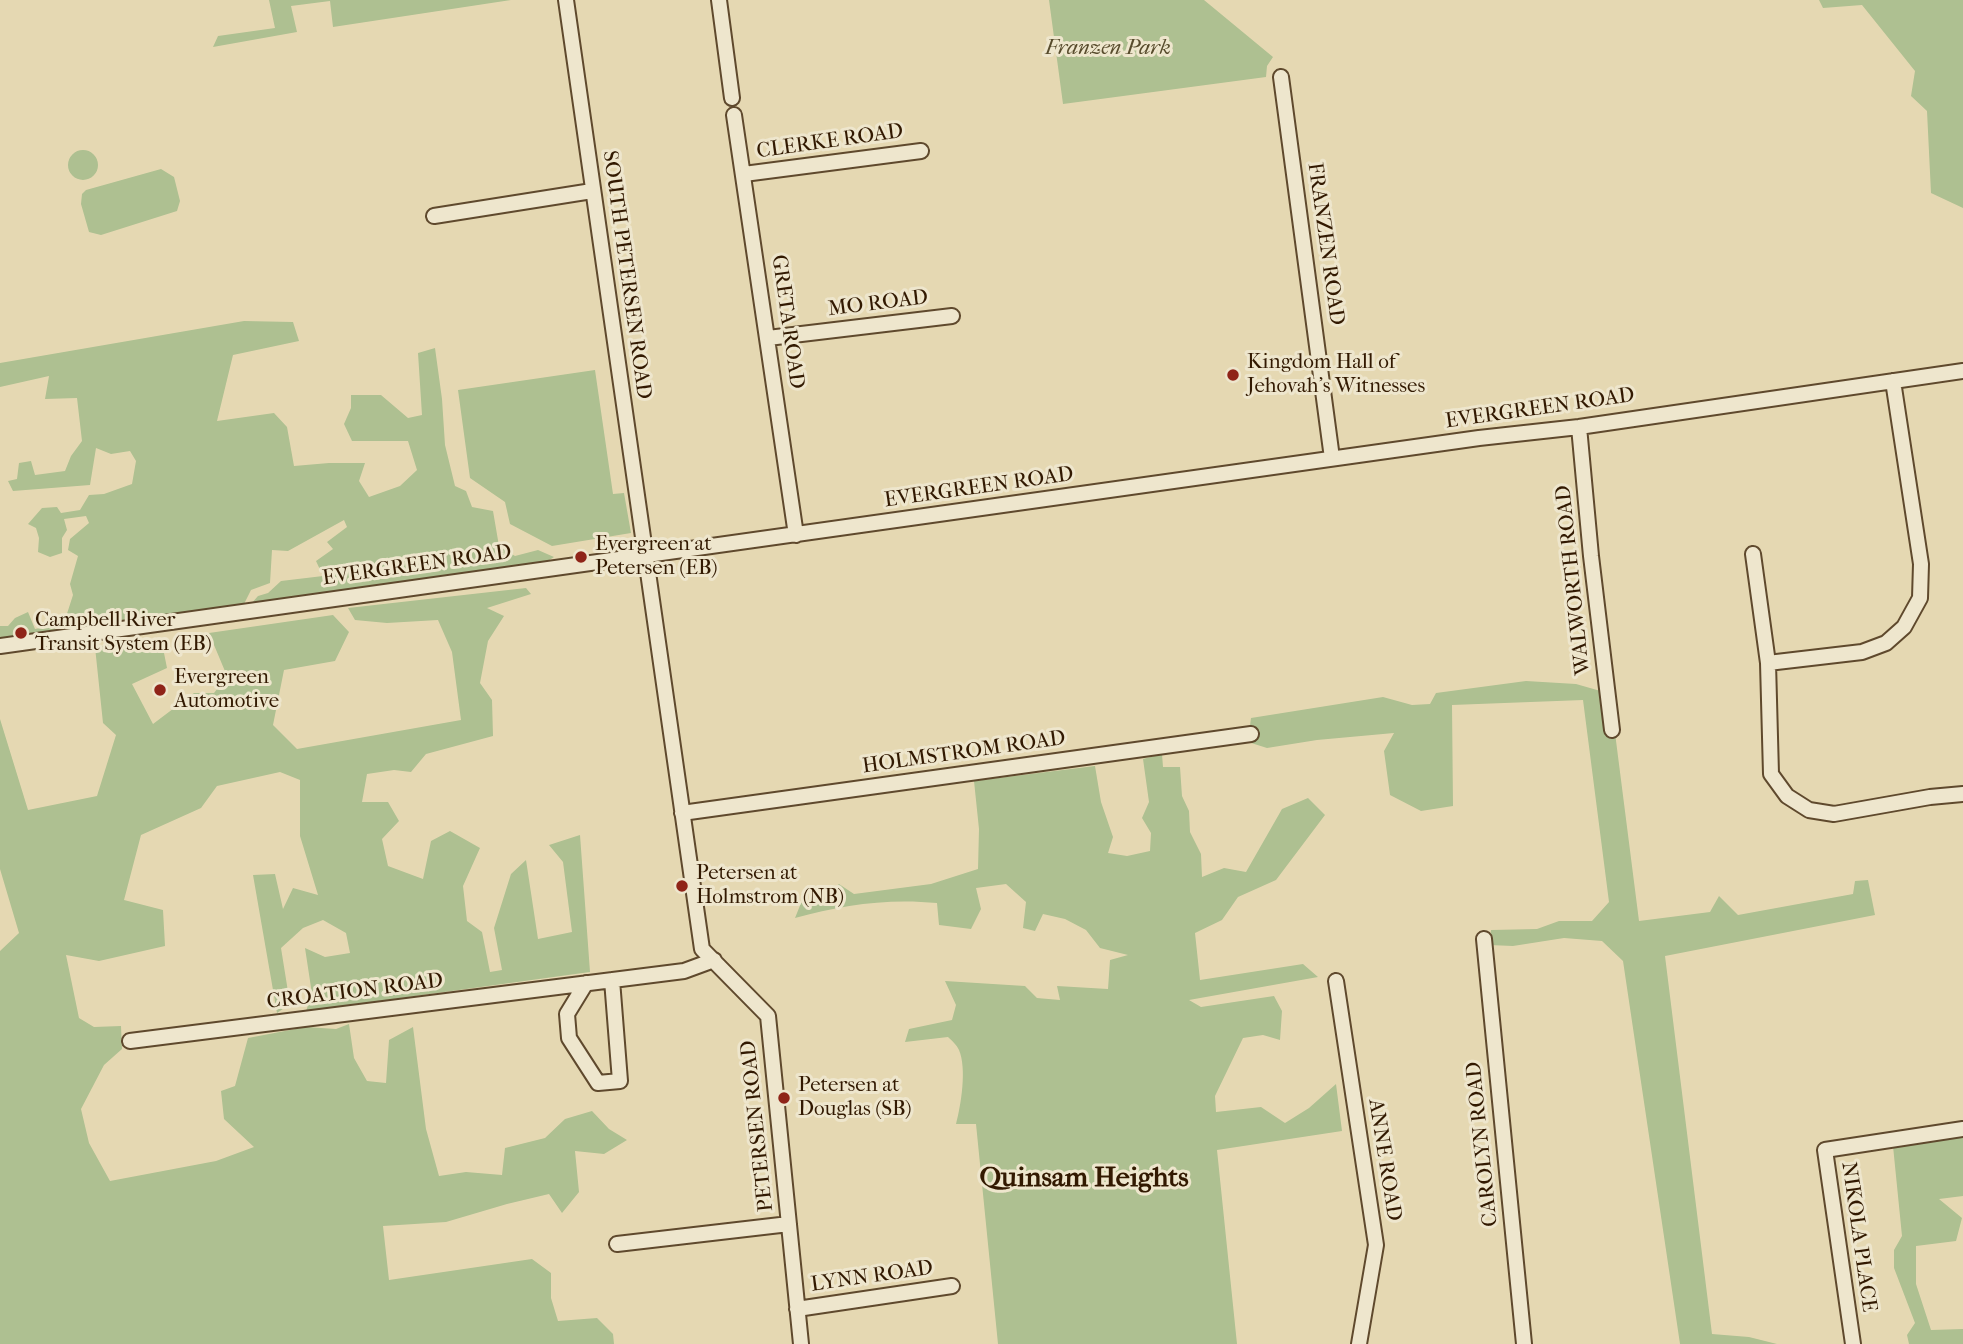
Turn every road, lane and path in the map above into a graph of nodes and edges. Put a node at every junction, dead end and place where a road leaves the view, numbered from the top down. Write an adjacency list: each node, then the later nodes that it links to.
1 (566, 0): 8 (street, SOUTH PETERSEN ROAD)
2 (719, 0): 4 (street)
3 (1281, 77): 15 (street, FRANZEN ROAD)
4 (732, 98)
5 (734, 115): 7 (street, GRETA ROAD)
6 (921, 151): 7 (street, CLERKE ROAD)
7 (744, 174): 11 (street, GRETA ROAD)
8 (592, 191): 9 (street); 18 (street, SOUTH PETERSEN ROAD)
9 (434, 216)
10 (952, 316): 11 (street, MO ROAD)
11 (768, 338): 16 (street, GRETA ROAD)
12 (1963, 370): 13 (street, EVERGREEN ROAD)
13 (1893, 381): 14 (street, EVERGREEN ROAD); 20 (street)
14 (1579, 426): 15 (street, EVERGREEN ROAD); 21 (street, WALWORTH ROAD)
15 (1332, 458): 16 (street, EVERGREEN ROAD)
16 (796, 535): 18 (street, EVERGREEN ROAD)
17 (1753, 554): 20 (street)
18 (645, 555): 19 (street, EVERGREEN ROAD); 24 (street, PETERSEN ROAD)
19 (0, 646)
20 (1768, 663): 23 (street)
21 (1612, 730)
22 (1251, 734): 24 (street, HOLMSTROM ROAD)
23 (1963, 794)
24 (682, 813): 26 (street, PETERSEN ROAD)
25 (1484, 939): 38 (street, CAROLYN ROAD)
26 (713, 960): 27 (street, CROATION ROAD); 32 (street, PETERSEN ROAD)
27 (612, 980): 29 (street, CROATION ROAD); 29 (street)
28 (1336, 981): 37 (street, ANNE ROAD)
29 (586, 983): 30 (street, CROATION ROAD)
30 (131, 1041)
31 (1963, 1129): 39 (street, NIKOLA PLACE)
32 (789, 1224): 33 (street); 35 (street, PETERSEN ROAD)
33 (617, 1244)
34 (952, 1286): 35 (street, LYNN ROAD)
35 (797, 1309): 36 (street, PETERSEN ROAD)
36 (801, 1344)
37 (1359, 1344)
38 (1524, 1344)
39 (1853, 1344)

